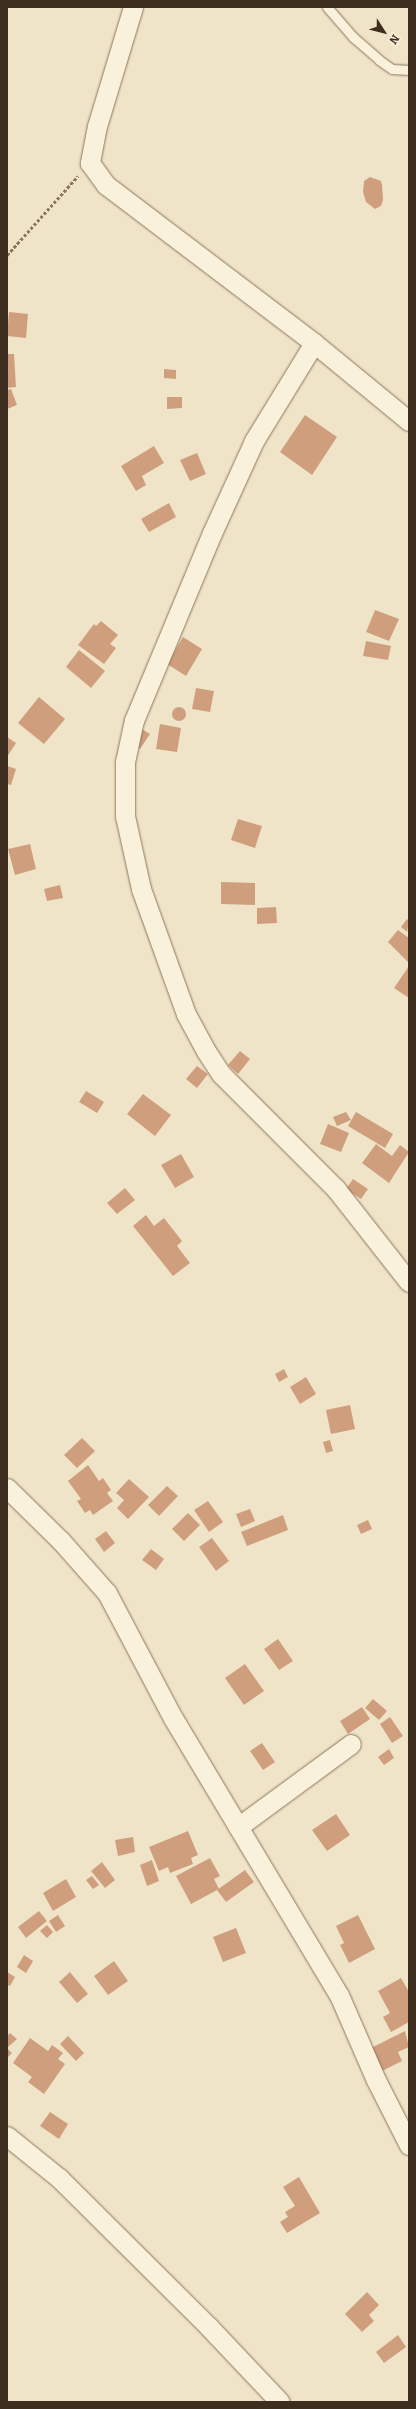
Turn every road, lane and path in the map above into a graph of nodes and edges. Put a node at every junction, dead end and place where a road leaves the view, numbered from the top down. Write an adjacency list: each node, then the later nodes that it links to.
1 (133, 7): 4 (street)
2 (327, 7): 3 (lane)
3 (409, 70)
4 (90, 163): 5 (path); 6 (street)
5 (7, 255)
6 (314, 343): 7 (street); 8 (street)
7 (409, 421)
8 (409, 1282)
9 (7, 1488): 11 (street)
10 (351, 1744): 11 (street)
11 (238, 1827): 13 (street)
12 (7, 2136): 14 (street)
13 (409, 2145)
14 (280, 2402)

